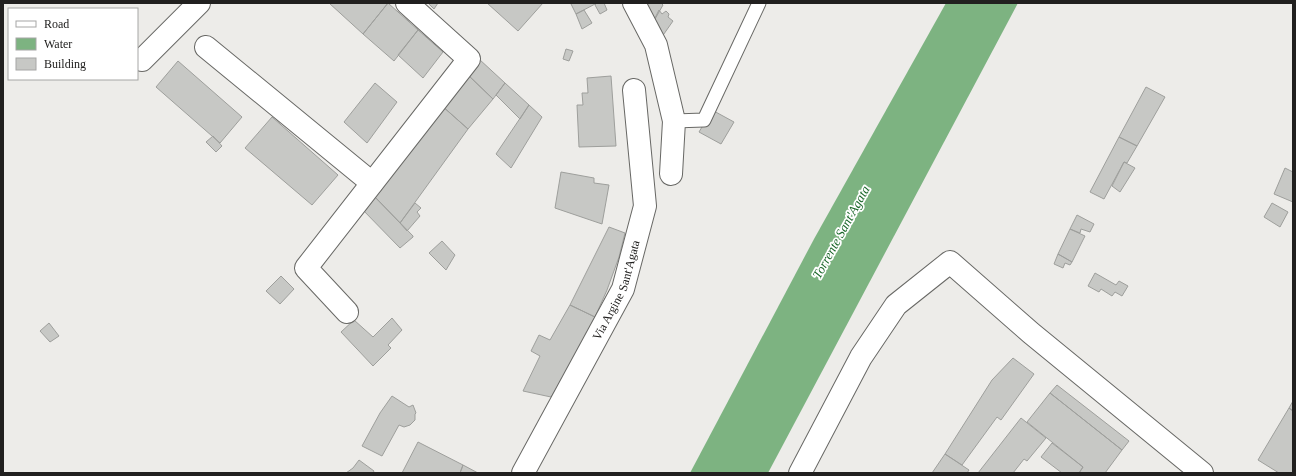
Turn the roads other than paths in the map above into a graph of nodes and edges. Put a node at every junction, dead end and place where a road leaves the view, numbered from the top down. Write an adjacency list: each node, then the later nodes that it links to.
1 (199, 3): 6 (street)
2 (407, 3): 10 (street)
3 (634, 3): 8 (street)
4 (759, 3): 8 (lane)
5 (206, 47): 10 (street)
6 (142, 60)
7 (634, 90): 12 (street, Via Argine Sant'Agata)
8 (674, 121): 9 (street)
9 (672, 174)
10 (372, 183): 11 (street)
11 (347, 312)
12 (523, 473)
13 (800, 473): 14 (street)
14 (1202, 473)

